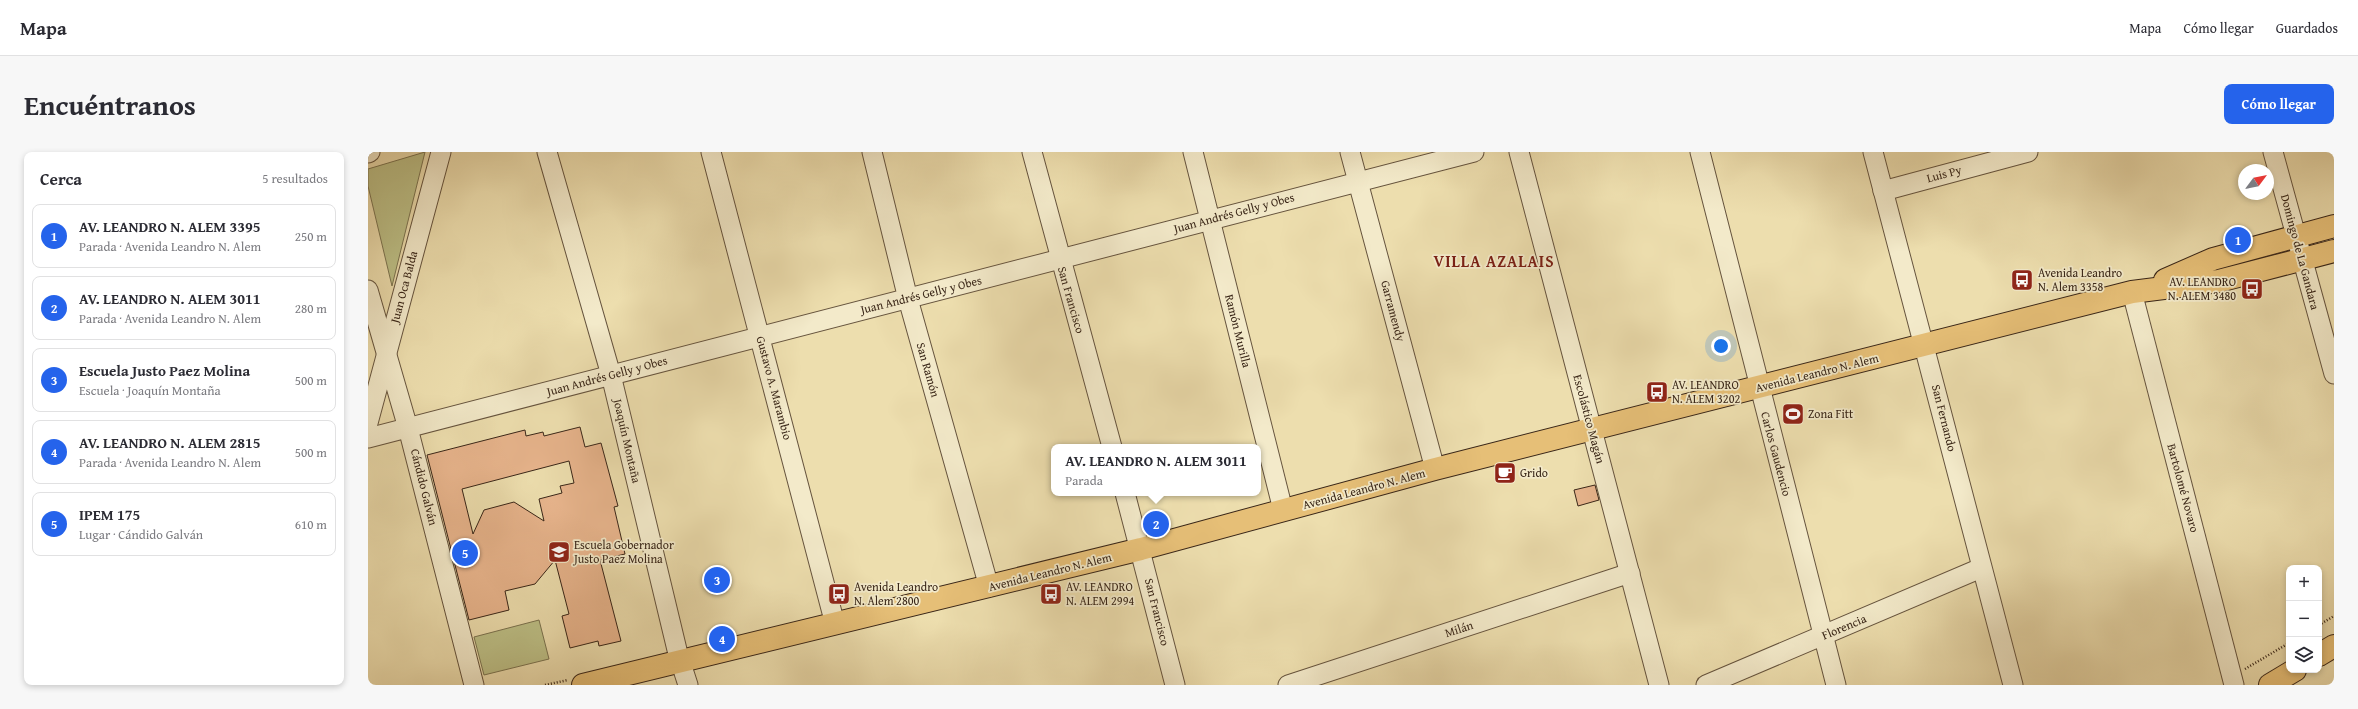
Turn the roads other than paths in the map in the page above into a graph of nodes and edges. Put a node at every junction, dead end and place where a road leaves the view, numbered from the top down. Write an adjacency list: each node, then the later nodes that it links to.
1 (441, 152): 27 (street, Juan Oca Balda)
2 (547, 152): 29 (street, Joaquín Montaña)
3 (711, 152): 25 (street, Gustavo A. Marambio)
4 (872, 152): 24 (street, San Ramón)
5 (1032, 152): 20 (street, San Francisco)
6 (1193, 152): 16 (street, Ramón Murilla)
7 (1350, 152): 14 (street, Garramendy)
8 (1474, 152): 14 (street, Juan Andrés Gelly y Obes)
9 (1519, 152): 33 (street, Escolástico Magán)
10 (1700, 152): 30 (street, Carlos Gaudencio)
11 (1873, 152): 15 (street, San Fernando)
12 (2028, 152): 15 (street, Luis Py)
13 (2273, 152): 18 (street, Domingo de La Gandara)
14 (1357, 181): 16 (street, Juan Andrés Gelly y Obes); 36 (street, Garramendy)
15 (1883, 191): 26 (street, San Fernando)
16 (1210, 220): 20 (street, Juan Andrés Gelly y Obes); 38 (street, Ramón Murilla)
17 (2334, 226): 18 (main road, Avenida Leandro N. Alem)
18 (2296, 236): 21 (street, Domingo de La Gandara); 23 (main road, Avenida Leandro N. Alem)
19 (2334, 251): 21 (main road, Avenida Leandro N. Alem)
20 (1060, 259): 24 (street, Juan Andrés Gelly y Obes); 35 (street, San Francisco)
21 (2302, 259): 23 (main road, Avenida Leandro N. Alem); 28 (street, Domingo de La Gandara)
22 (368, 290): 27 (street, Cándido Galván)
23 (2138, 290): 26 (main road, Avenida Leandro N. Alem); 49 (street, Bartolomé Novaro)
24 (908, 299): 25 (street, Juan Andrés Gelly y Obes); 42 (street, San Ramón)
25 (760, 336): 29 (street, Juan Andrés Gelly y Obes); 43 (street, Gustavo A. Marambio)
26 (1924, 345): 30 (main road, Avenida Leandro N. Alem); 40 (street, San Fernando)
27 (386, 353): 31 (street, Juan Oca Balda); 32 (street, Cándido Galván)
28 (2334, 374)
29 (612, 375): 32 (street, Juan Andrés Gelly y Obes); 47 (street, Joaquín Montaña)
30 (1759, 388): 33 (main road, Avenida Leandro N. Alem); 44 (street, Carlos Gaudencio)
31 (368, 423)
32 (408, 428): 34 (street, Juan Andrés Gelly y Obes); 50 (street, Cándido Galván)
33 (1592, 430): 36 (main road, Avenida Leandro N. Alem); 41 (street, Escolástico Magán)
34 (368, 438)
35 (1111, 444)
36 (1435, 469): 38 (main road, Avenida Leandro N. Alem)
37 (1126, 496): 39 (street, San Francisco)
38 (1286, 510): 39 (main road, Avenida Leandro N. Alem)
39 (1141, 549): 42 (main road, Avenida Leandro N. Alem); 53 (street, San Francisco)
40 (1981, 568): 44 (street, Florencia); 58 (street, San Fernando)
41 (1630, 573): 54 (street, Milán); 55 (street, Escolástico Magán)
42 (989, 587): 43 (main road, Avenida Leandro N. Alem)
43 (836, 624): 47 (main road, Avenida Leandro N. Alem)
44 (1823, 636): 56 (street, Florencia); 57 (street, Carlos Gaudencio)
45 (2334, 646): 46 (main road)
46 (2322, 653)
47 (681, 660): 51 (main road, Avenida Leandro N. Alem); 52 (street, Joaquín Montaña)
48 (2290, 673): 59 (main road)
49 (2233, 681)
50 (474, 685)
51 (583, 685)
52 (688, 685)
53 (1175, 685)
54 (1288, 685)
55 (1659, 685)
56 (1706, 685)
57 (1836, 685)
58 (2013, 685)
59 (2270, 685)

